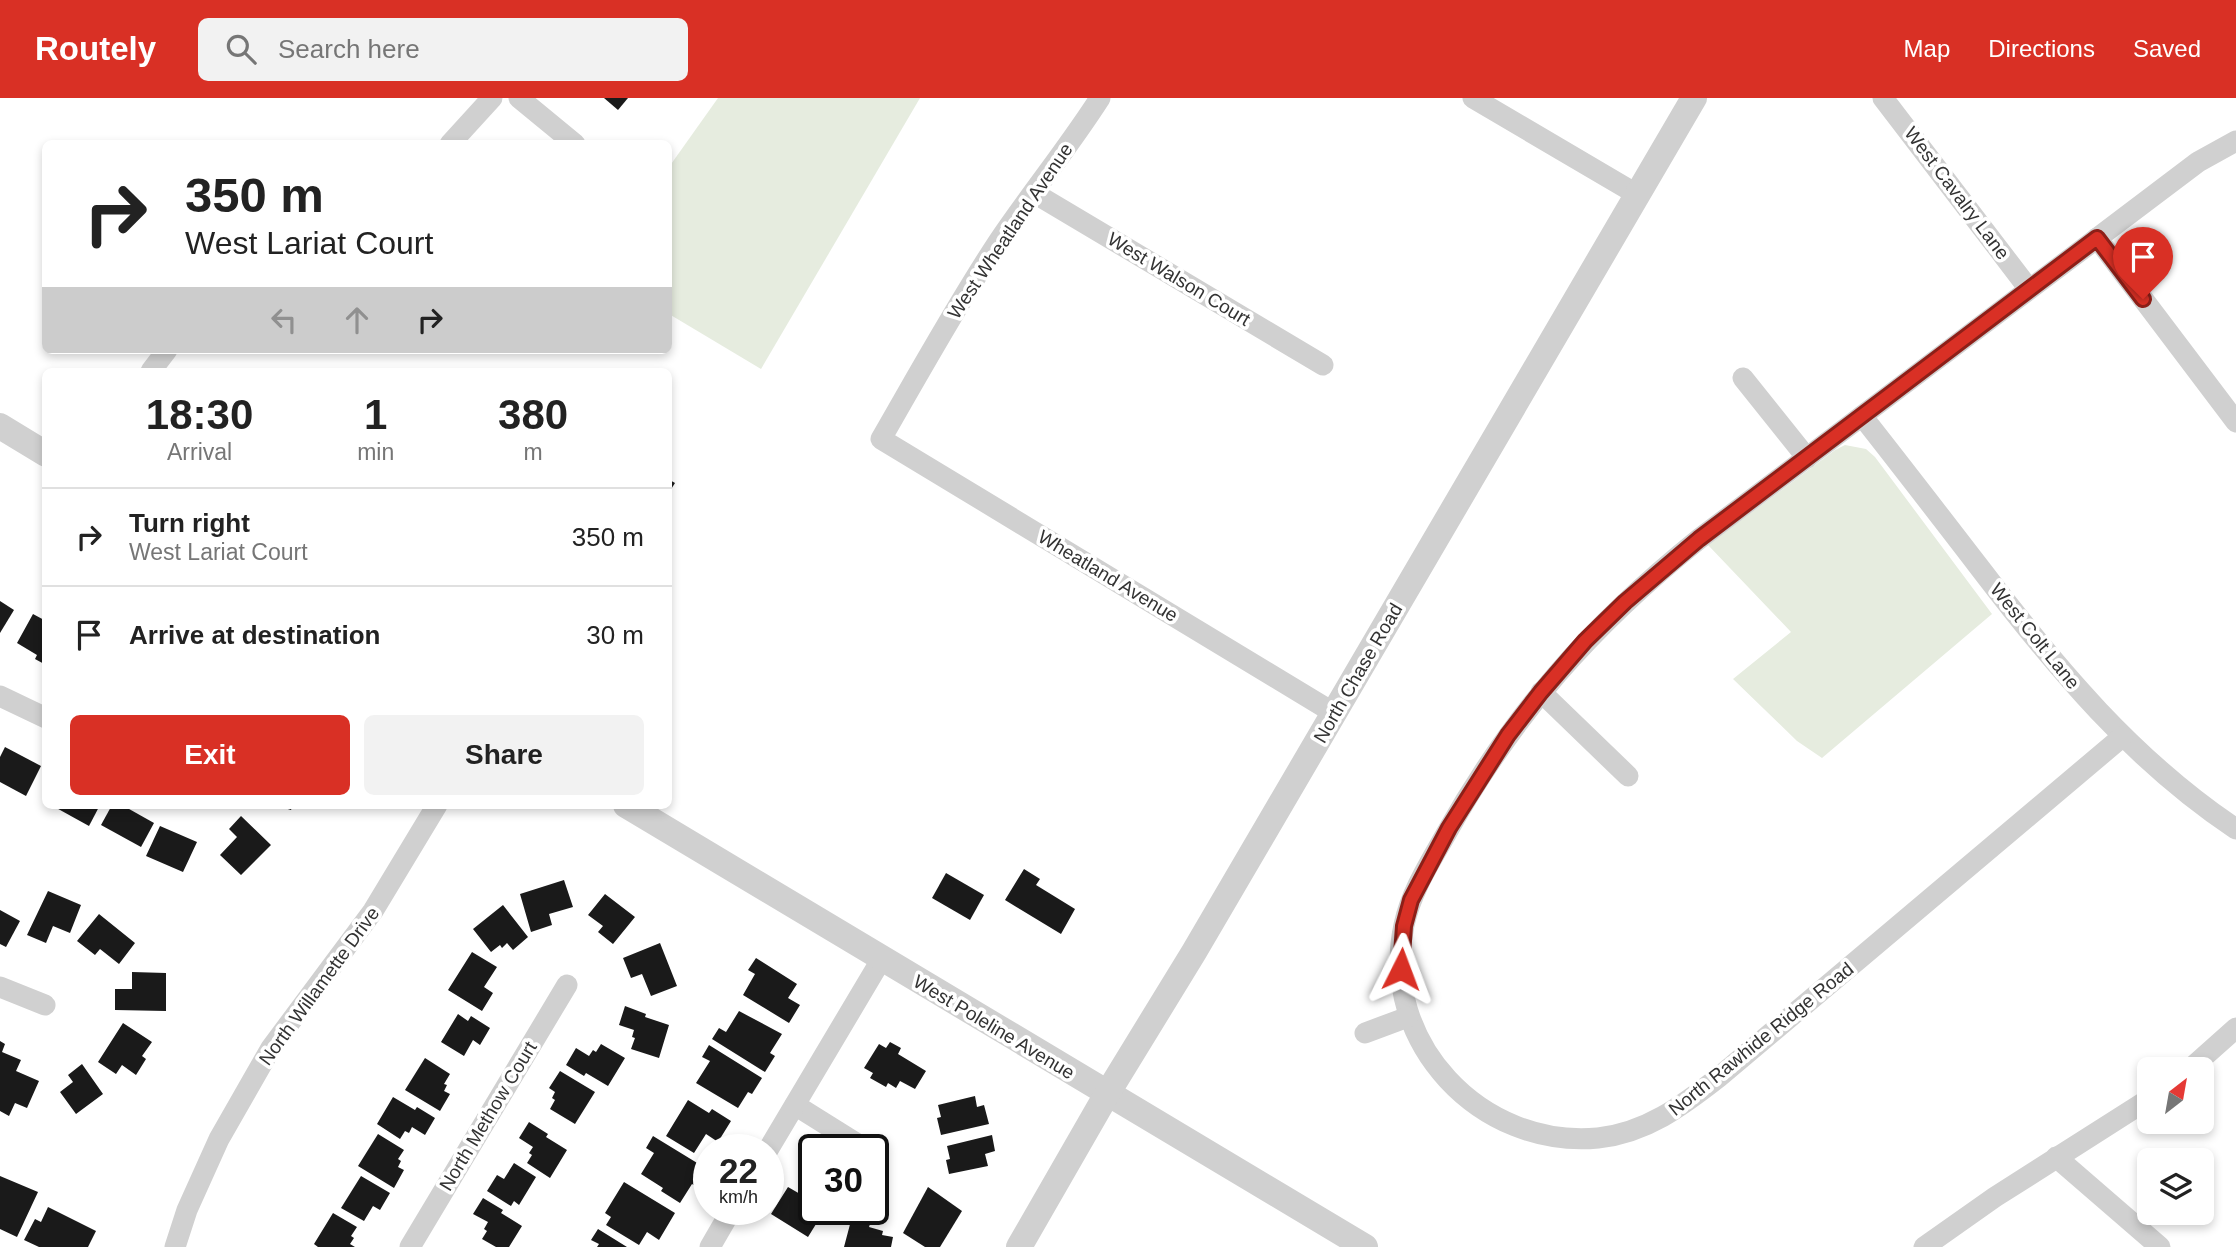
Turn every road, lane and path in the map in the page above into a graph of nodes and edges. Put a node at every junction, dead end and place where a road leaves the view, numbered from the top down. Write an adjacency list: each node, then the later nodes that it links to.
1 (492, 98): 7 (street)
2 (519, 98): 8 (street)
3 (1100, 98): 10 (street, West Wheatland Avenue)
4 (1473, 98): 11 (street)
5 (1694, 98): 11 (street, North Chase Road)
6 (1883, 98): 13 (street, West Cavalry Lane)
7 (454, 140)
8 (570, 140)
9 (2236, 141): 12 (street, North Rawhide Ridge Road)
10 (1034, 193): 15 (street, West Walson Court); 21 (street, West Wheatland Avenue)
11 (1638, 195): 26 (street, North Chase Road)
12 (2097, 238): 13 (street, North Rawhide Ridge Road); 19 (street)
13 (2029, 289): 18 (street, North Rawhide Ridge Road)
14 (164, 354): 16 (street)
15 (1323, 365)
16 (153, 368)
17 (1743, 378): 23 (street)
18 (1862, 416): 23 (street, North Rawhide Ridge Road); 28 (street, West Colt Lane)
19 (2236, 422)
20 (0, 426): 22 (street)
21 (881, 439): 26 (street, Wheatland Avenue)
22 (42, 452)
23 (1807, 458): 24 (street, North Rawhide Ridge Road)
24 (1541, 692): 29 (street); 37 (street, North Rawhide Ridge Road)
25 (0, 696): 27 (street)
26 (1334, 713): 41 (street, North Chase Road)
27 (42, 716)
28 (2122, 737): 32 (street, West Colt Lane); 37 (street, North Rawhide Ridge Road)
29 (1628, 776)
30 (436, 809): 48 (street, North Willamette Drive)
31 (633, 809): 33 (street, West Poleline Avenue)
32 (2236, 829)
33 (881, 960): 41 (street, West Poleline Avenue); 42 (street)
34 (567, 985): 49 (street, North Methow Court)
35 (0, 987): 36 (street)
36 (45, 1005)
37 (1408, 1017): 39 (street)
38 (2236, 1028): 40 (street)
39 (1365, 1033)
40 (2203, 1057)
41 (1107, 1094): 51 (street, North Chase Road); 52 (street, West Poleline Avenue)
42 (795, 1105): 44 (street); 45 (street)
43 (2137, 1106): 46 (street)
44 (778, 1134)
45 (842, 1134)
46 (2056, 1157): 53 (street); 54 (street)
47 (723, 1225): 50 (street)
48 (175, 1247)
49 (410, 1247)
50 (710, 1247)
51 (1019, 1247)
52 (1365, 1247)
53 (1924, 1247)
54 (2160, 1247)

